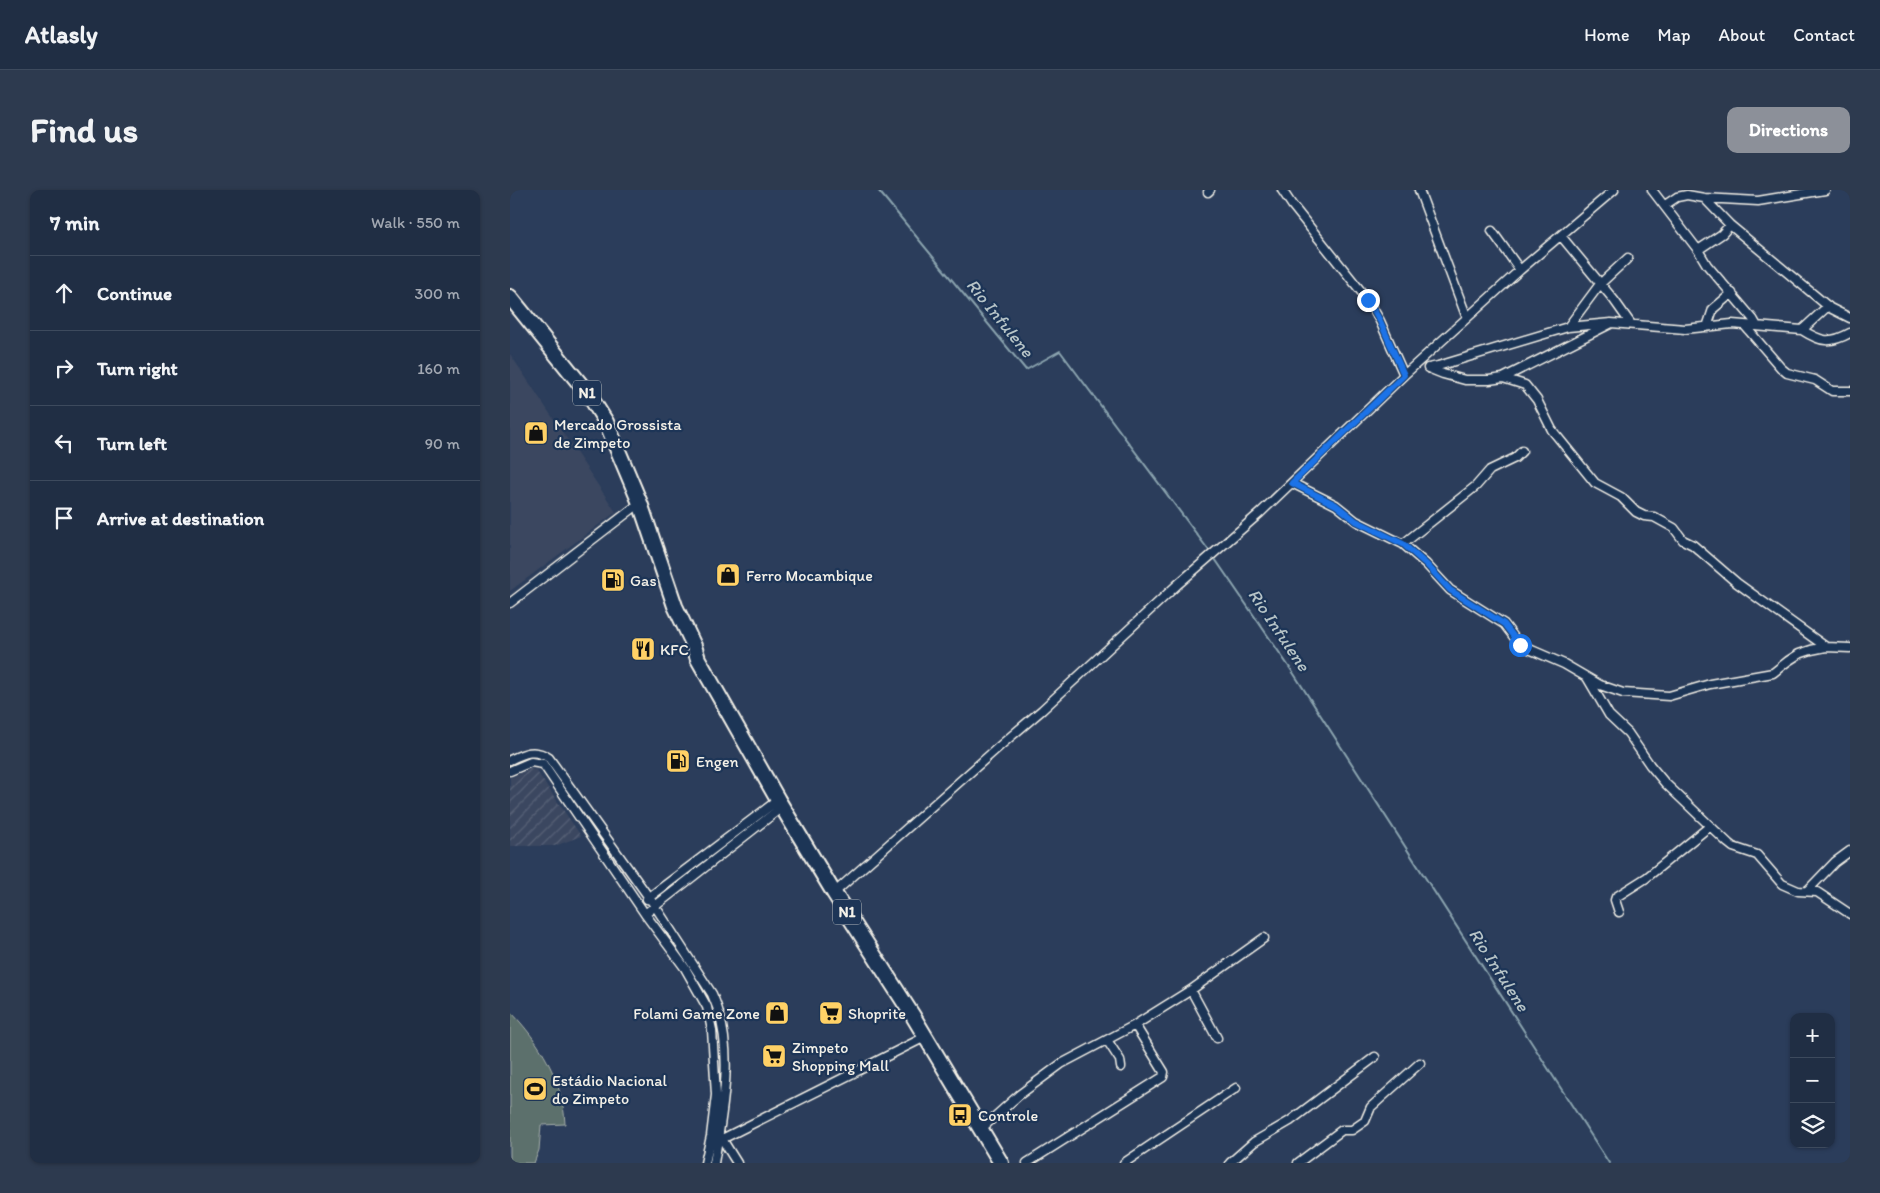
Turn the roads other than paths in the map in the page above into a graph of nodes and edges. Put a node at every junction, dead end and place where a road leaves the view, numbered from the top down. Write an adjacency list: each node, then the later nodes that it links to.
1 (1282, 190): 32 (street)
2 (1418, 190): 19 (street)
3 (1614, 190): 11 (street)
4 (1652, 190): 8 (street)
5 (1720, 190): 7 (street)
6 (1825, 190): 7 (street)
7 (1708, 198): 8 (street); 9 (street)
8 (1665, 205): 12 (street)
9 (1730, 225): 12 (street); 18 (street)
10 (1492, 232): 14 (street)
11 (1561, 236): 14 (street); 15 (street)
12 (1698, 250): 16 (street)
13 (1628, 258): 15 (street)
14 (1520, 270): 19 (street)
15 (1600, 284): 22 (street); 25 (street)
16 (1732, 293): 24 (street); 26 (street)
17 (510, 297): 38 (highway, N1)
18 (1828, 306): 20 (street); 27 (street)
19 (1467, 318): 29 (street)
20 (1850, 318)
21 (1611, 323): 22 (street); 25 (street); 31 (street)
22 (1631, 324): 26 (street)
23 (1745, 326): 24 (street); 26 (street); 35 (street)
24 (1757, 326): 27 (street)
25 (1568, 327): 30 (street)
26 (1707, 327)
27 (1802, 330): 28 (street)
28 (1850, 333)
29 (1417, 364): 30 (street); 32 (street)
30 (1428, 368): 33 (street)
31 (1525, 368): 33 (street); 34 (street)
32 (1404, 375): 37 (street)
33 (1503, 378): 34 (street)
34 (1525, 385): 41 (street)
35 (1850, 391)
36 (1522, 451): 39 (street)
37 (1292, 483): 39 (street); 50 (street)
38 (640, 503): 40 (street); 46 (highway, N1)
39 (1403, 544): 43 (street)
40 (510, 603)
41 (1826, 647): 42 (street); 43 (street)
42 (1850, 648)
43 (1588, 679): 47 (street)
44 (510, 760): 51 (street)
45 (510, 771): 52 (street)
46 (780, 803): 50 (highway, N1); 51 (street); 53 (street)
47 (1710, 826): 49 (street); 54 (street)
48 (1850, 851): 49 (street)
49 (1807, 891): 56 (street)
50 (834, 893): 60 (highway, N1)
51 (649, 897): 52 (street); 53 (street)
52 (639, 906): 55 (street)
53 (655, 906): 55 (street); 68 (street)
54 (1619, 912)
55 (645, 914): 69 (street)
56 (1850, 914)
57 (1264, 938): 58 (street)
58 (1191, 990): 59 (street); 61 (street)
59 (1135, 1025): 62 (street); 73 (street)
60 (925, 1037): 67 (highway, N1); 68 (street)
61 (1217, 1038)
62 (1107, 1040): 65 (street); 67 (street)
63 (1375, 1057): 75 (street)
64 (1420, 1064): 76 (street)
65 (1121, 1067)
66 (1236, 1088): 74 (street)
67 (981, 1129): 72 (highway, N1)
68 (720, 1139): 70 (street); 71 (street)
69 (705, 1163)
70 (714, 1163)
71 (737, 1163)
72 (1001, 1163)
73 (1027, 1163)
74 (1124, 1163)
75 (1230, 1163)
76 (1298, 1163)

